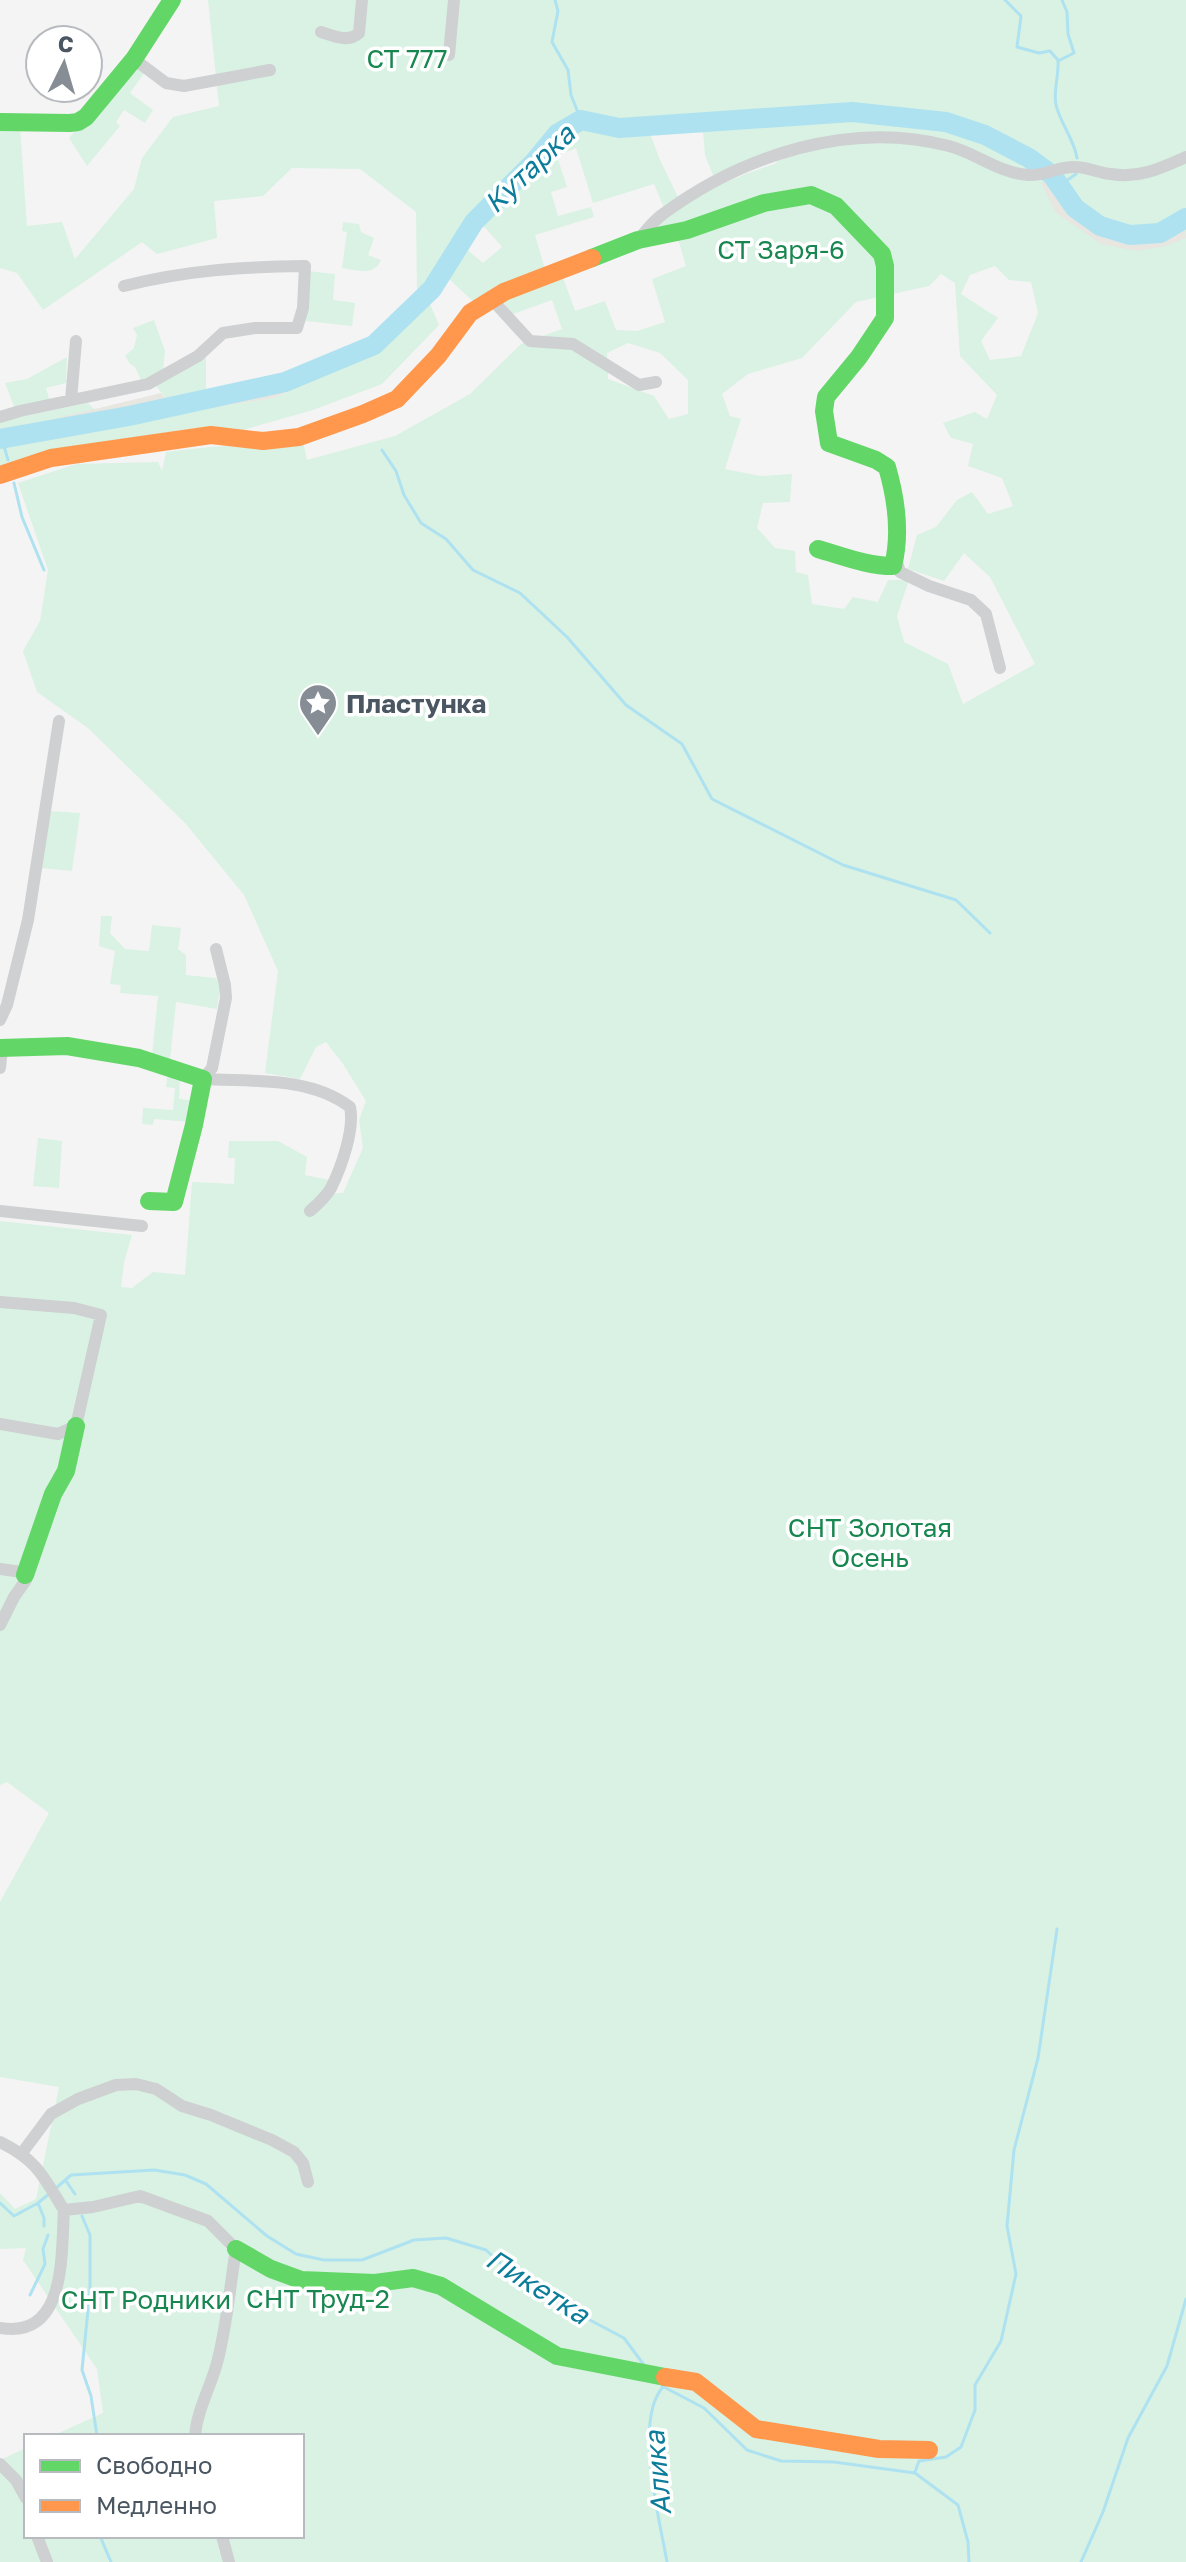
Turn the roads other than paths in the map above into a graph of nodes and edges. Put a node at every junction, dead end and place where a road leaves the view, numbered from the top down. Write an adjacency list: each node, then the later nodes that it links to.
1 (172, 0): 6 (street)
2 (362, 0): 4 (street)
3 (454, 0): 5 (street)
4 (321, 32)
5 (449, 55)
6 (134, 59): 7 (street); 8 (street)
7 (270, 70)
8 (0, 122)
9 (1186, 157): 10 (street)
10 (638, 240): 12 (street); 19 (street)
11 (124, 286): 15 (street)
12 (489, 301): 14 (street); 17 (street)
13 (76, 341): 15 (street)
14 (656, 382)
15 (71, 400): 16 (street)
16 (0, 417)
17 (0, 475)
18 (818, 549): 19 (street)
19 (896, 559): 20 (street)
20 (1000, 668)
21 (59, 721): 23 (street)
22 (216, 949): 26 (street)
23 (0, 1020)
24 (1, 1048): 25 (street); 26 (street)
25 (0, 1068)
26 (203, 1079): 27 (street); 29 (street)
27 (149, 1201)
28 (0, 1211): 30 (street)
29 (310, 1211)
30 (142, 1226)
31 (0, 1302): 33 (street)
32 (0, 1424): 33 (street)
33 (76, 1426): 35 (street)
34 (0, 1569): 35 (street)
35 (25, 1575): 36 (street)
36 (0, 1625)
37 (0, 2142): 38 (street)
38 (22, 2153): 39 (street); 40 (street)
39 (308, 2182)
40 (64, 2210): 41 (street); 42 (street)
41 (236, 2249): 43 (street); 44 (street)
42 (0, 2328)
43 (195, 2434)
44 (929, 2450)
45 (0, 2464): 46 (street)
46 (24, 2494)
47 (38, 2538): 49 (street)
48 (223, 2538): 50 (street)
49 (47, 2562)
50 (229, 2562)

